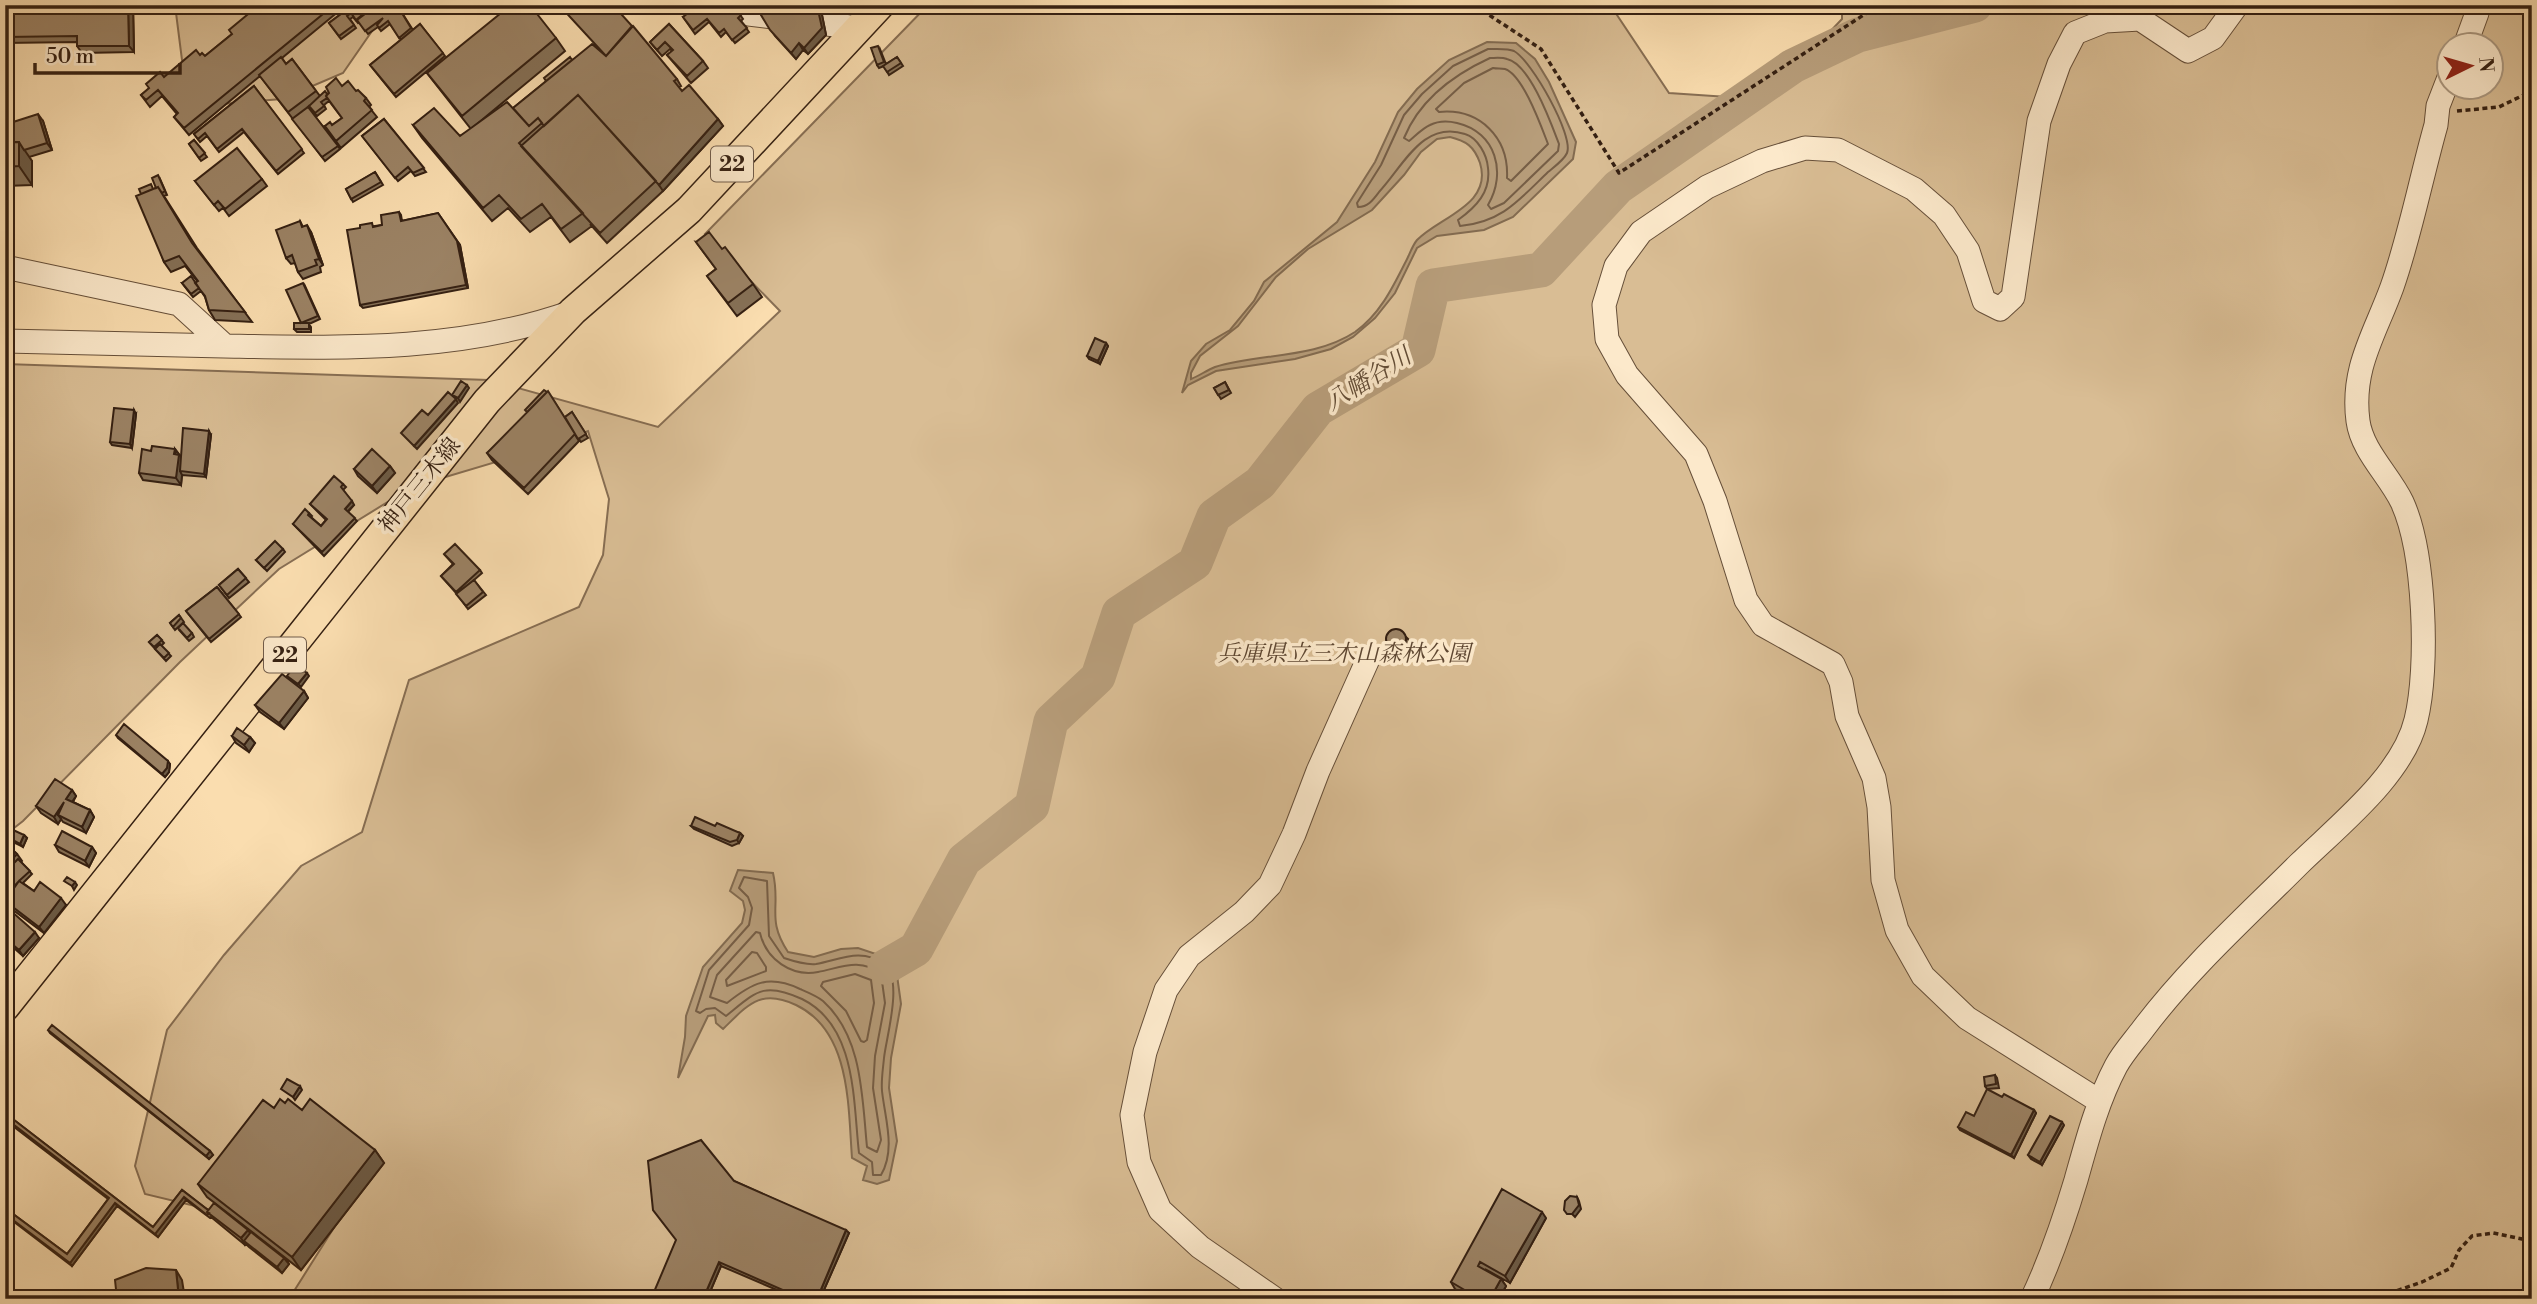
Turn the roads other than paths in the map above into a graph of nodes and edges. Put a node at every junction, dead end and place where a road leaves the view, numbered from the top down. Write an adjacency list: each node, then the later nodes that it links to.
1 (738, 5): 5 (street)
2 (880, 5): 5 (main road, 神戸三木線 / 22)
3 (2237, 5): 14 (street)
4 (2476, 5): 6 (street)
5 (858, 28): 9 (main road, 神戸三木線 / 22)
6 (2470, 32)
7 (2439, 102): 14 (street)
8 (5, 267): 11 (street)
9 (573, 311): 11 (street); 13 (main road, 神戸三木線 / 22)
10 (5, 341): 11 (street)
11 (225, 346)
12 (1369, 657): 15 (street)
13 (5, 1007)
14 (2099, 1101): 16 (street)
15 (1275, 1299)
16 (2032, 1299)

